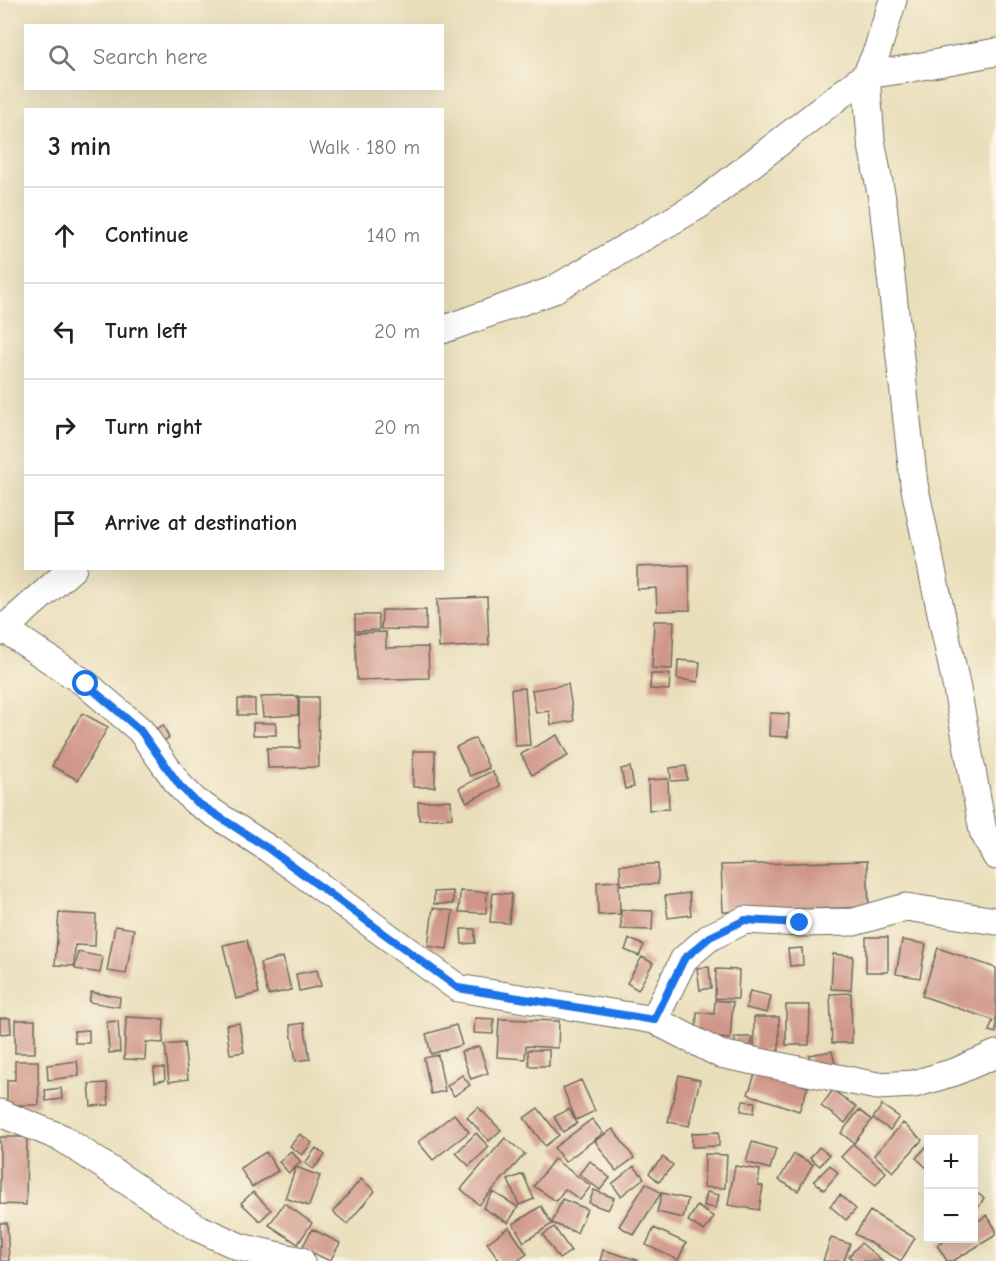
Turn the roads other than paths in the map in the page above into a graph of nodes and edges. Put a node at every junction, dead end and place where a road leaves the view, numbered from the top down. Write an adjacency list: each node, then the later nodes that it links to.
1 (894, 0): 3 (street)
2 (996, 52): 3 (street)
3 (866, 75): 4 (street); 7 (street)
4 (444, 329)
5 (71, 570): 6 (street)
6 (1, 629): 9 (street)
7 (996, 856)
8 (996, 921): 9 (street)
9 (654, 1020): 10 (street)
10 (996, 1054)
11 (0, 1113): 12 (street)
12 (301, 1261)

